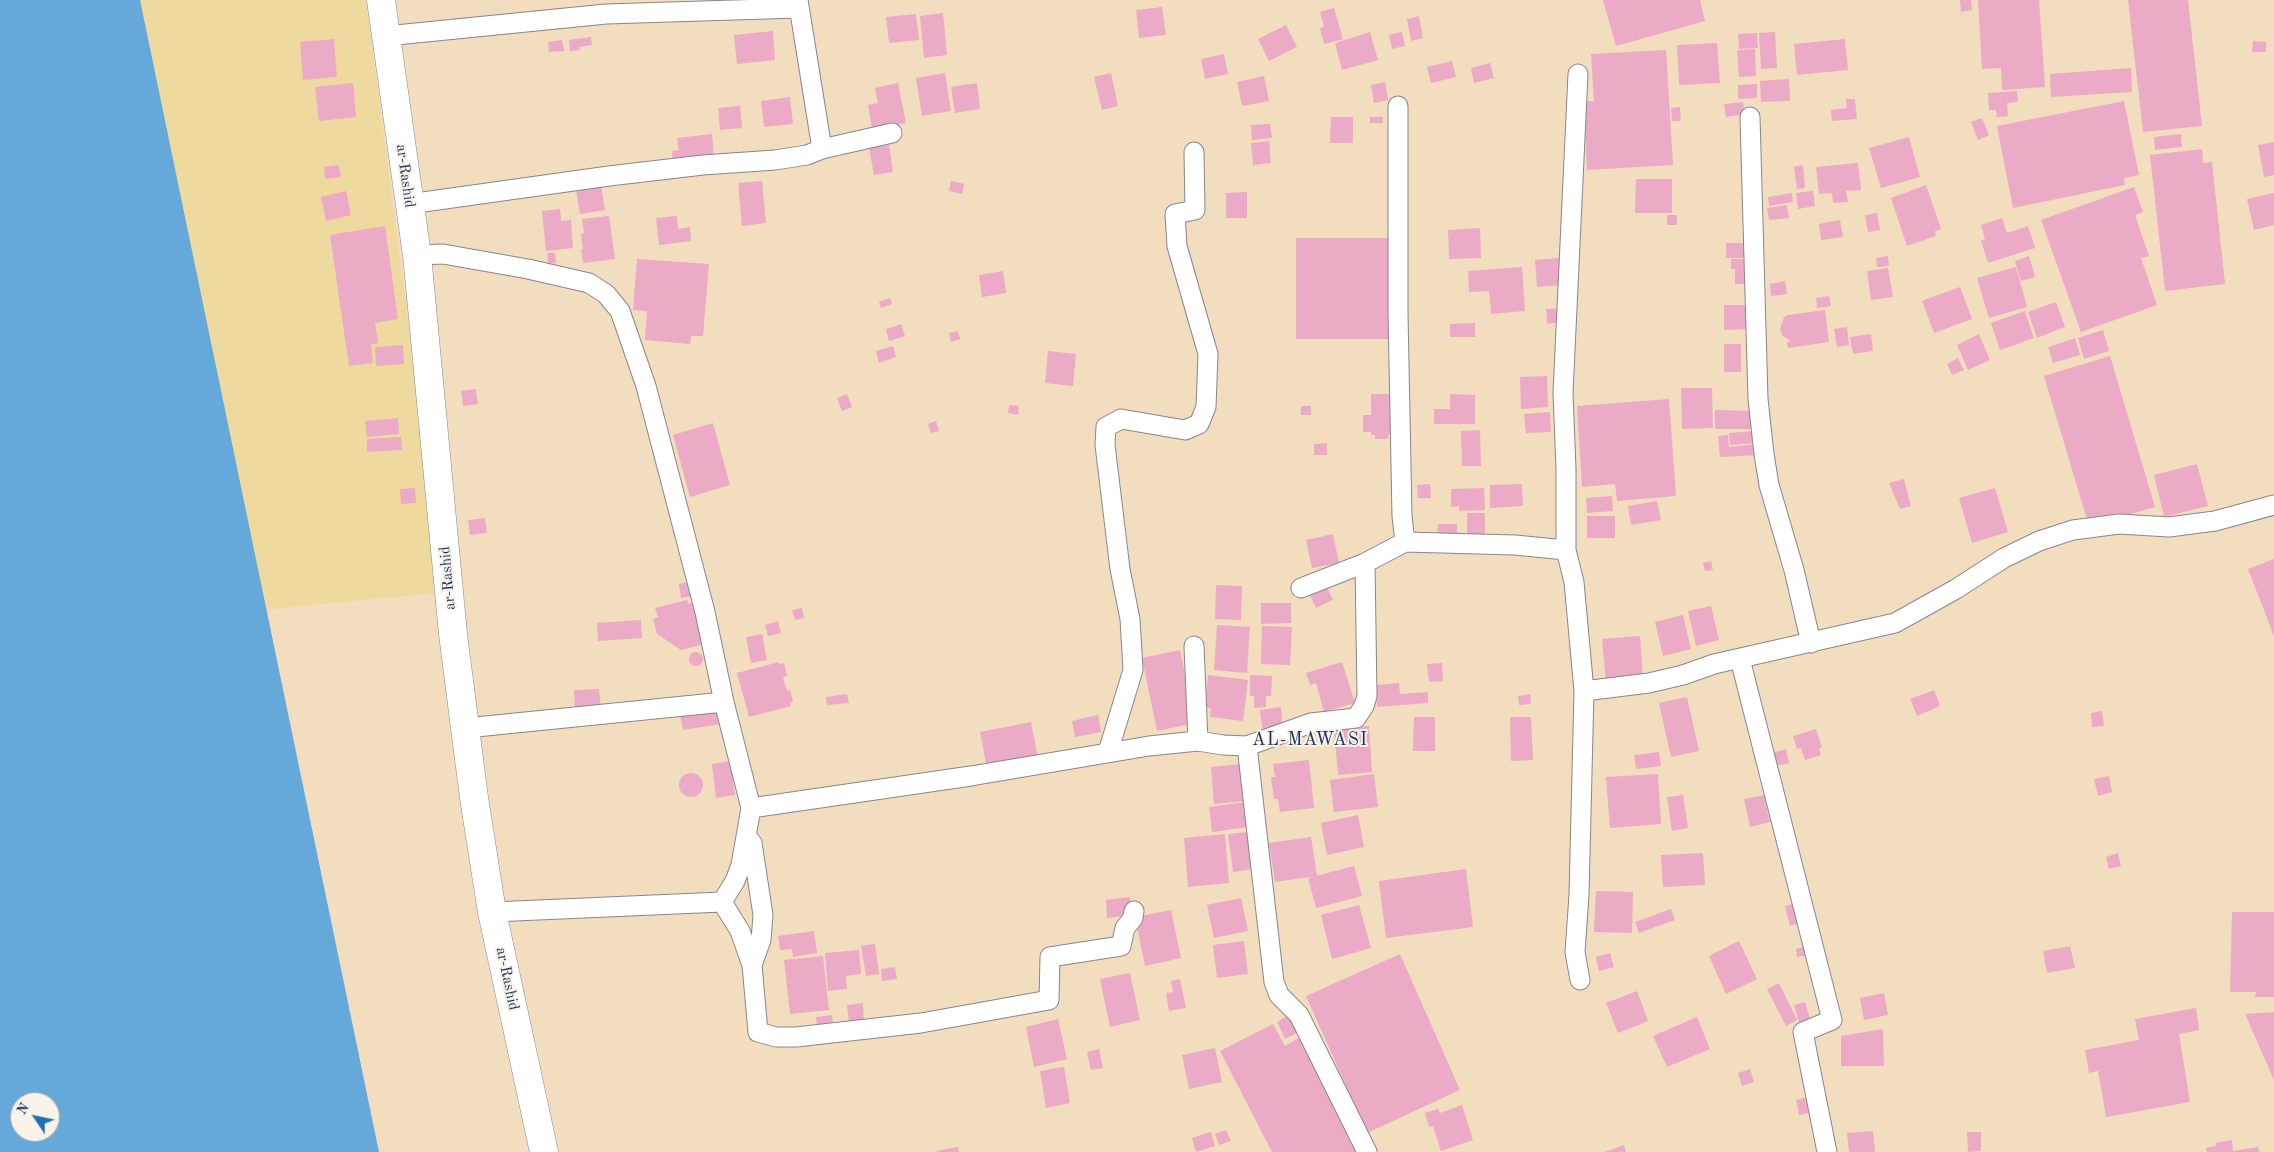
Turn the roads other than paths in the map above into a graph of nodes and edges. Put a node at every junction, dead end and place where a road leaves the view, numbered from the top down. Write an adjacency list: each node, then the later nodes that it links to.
1 (381, 0): 3 (main road, ar-Rashid)
2 (798, 4): 3 (street); 8 (street)
3 (386, 36): 10 (main road, ar-Rashid)
4 (1578, 74): 14 (street)
5 (1398, 106): 13 (street)
6 (1750, 117): 17 (street)
7 (892, 133): 8 (street)
8 (822, 149): 10 (street)
9 (1194, 152): 25 (street)
10 (409, 204): 11 (main road, ar-Rashid)
11 (416, 255): 21 (street); 22 (main road, ar-Rashid)
12 (2274, 505): 17 (street)
13 (1405, 542): 14 (street); 15 (street)
14 (1566, 550): 20 (street)
15 (1365, 563): 16 (street); 24 (street)
16 (1300, 588)
17 (1811, 643): 19 (street)
18 (1194, 646): 23 (street)
19 (1740, 659): 20 (street); 35 (street)
20 (1584, 691): 32 (street)
21 (724, 702): 22 (street); 26 (street)
22 (466, 728): 30 (main road, ar-Rashid)
23 (1198, 741): 24 (street); 25 (street)
24 (1247, 746): 34 (street)
25 (1108, 752): 26 (street)
26 (750, 808): 27 (street)
27 (746, 836): 28 (street); 31 (street)
28 (722, 902): 30 (street); 31 (street)
29 (1134, 911): 31 (street)
30 (492, 912): 33 (main road, ar-Rashid)
31 (752, 965)
32 (1580, 980)
33 (544, 1152)
34 (1367, 1152)
35 (1826, 1152)

